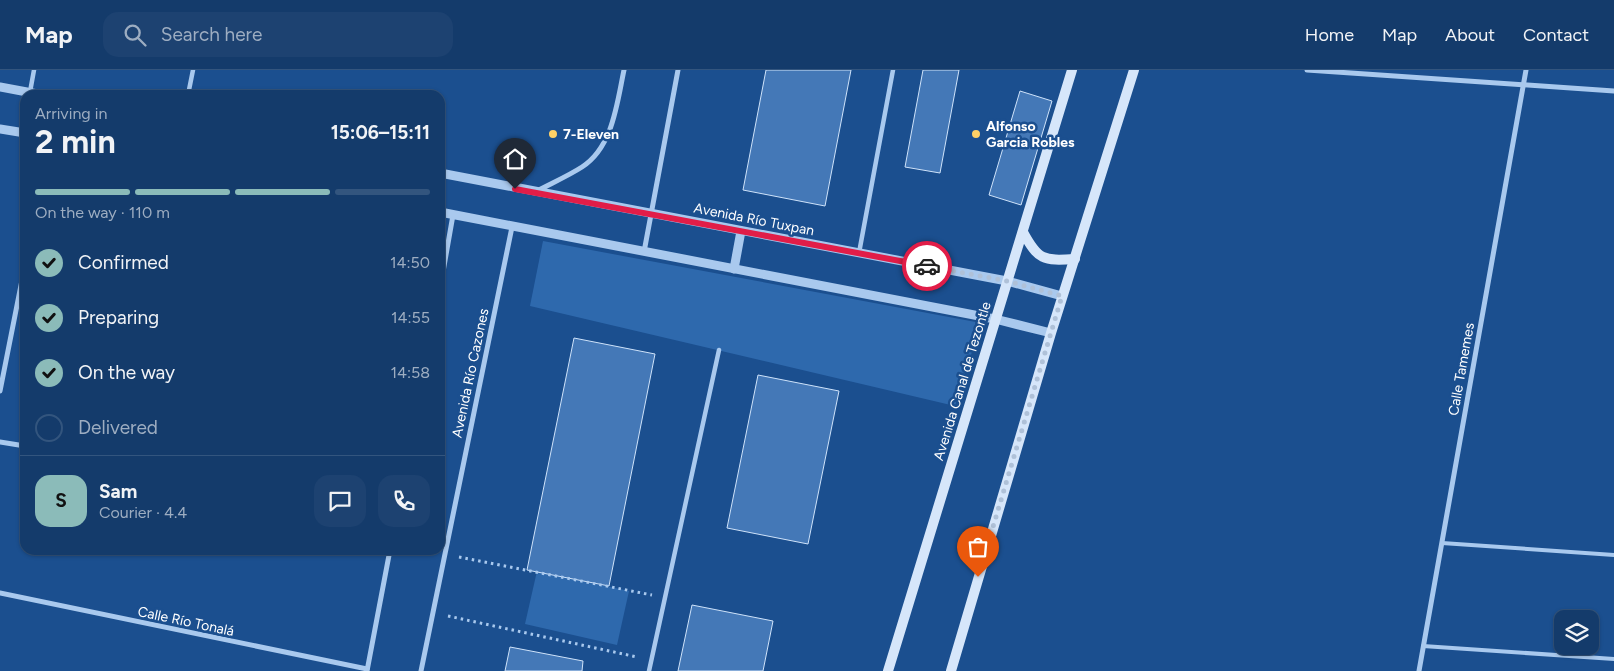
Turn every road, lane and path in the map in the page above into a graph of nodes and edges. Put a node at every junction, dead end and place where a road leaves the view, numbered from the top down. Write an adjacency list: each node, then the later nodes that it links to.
1 (34, 70): 13 (street)
2 (193, 70): 14 (street)
3 (624, 70): 19 (street)
4 (678, 70): 21 (street)
5 (893, 70): 27 (street)
6 (1072, 70): 25 (main road, Avenida Canal de Tezontle)
7 (1134, 70): 28 (main road)
8 (1307, 70): 10 (street)
9 (1526, 70): 10 (street, Calle Tamemes)
10 (1523, 85): 15 (street); 40 (street, Calle Tamemes)
11 (0, 87): 12 (street)
12 (20, 90)
13 (30, 90)
14 (189, 90)
15 (1614, 91)
16 (0, 129): 17 (street)
17 (20, 132)
18 (445, 175): 19 (street, Avenida Río Tuxpan)
19 (533, 192): 21 (street, Avenida Río Tuxpan)
20 (445, 213): 22 (street)
21 (652, 214): 24 (street, Avenida Río Tuxpan); 26 (street)
22 (453, 215): 23 (street); 29 (street)
23 (512, 227): 26 (street); 41 (street, Avenida Río Cazones)
24 (740, 232): 27 (street, Avenida Río Tuxpan); 30 (street)
25 (1023, 232): 28 (main road); 31 (main road, Avenida Canal de Tezontle)
26 (644, 252): 30 (street)
27 (858, 253): 31 (street, Avenida Río Tuxpan)
28 (1075, 259): 32 (main road)
29 (445, 261)
30 (734, 270): 34 (street)
31 (1007, 281): 32 (street, Avenida Río Tuxpan); 34 (main road, Avenida Canal de Tezontle)
32 (1062, 296): 35 (main road)
33 (20, 304): 37 (street)
34 (995, 319): 35 (street); 55 (main road, Avenida Canal de Tezontle)
35 (1051, 333): 56 (main road)
36 (719, 350): 47 (street)
37 (0, 391)
38 (0, 442): 39 (street)
39 (20, 445)
40 (1442, 543): 45 (lane); 49 (street, Calle Tamemes)
41 (445, 549)
42 (445, 554): 47 (path)
43 (389, 555): 52 (street)
44 (444, 555): 48 (street, Avenida Río Cazones)
45 (1614, 555)
46 (0, 594): 52 (street, Calle Río Tonalá)
47 (664, 597): 51 (street)
48 (433, 612): 51 (path); 53 (street, Avenida Río Cazones)
49 (1424, 646): 50 (lane); 57 (street, Calle Tamemes)
50 (1614, 659)
51 (651, 660): 54 (street)
52 (367, 670)
53 (421, 671)
54 (648, 671)
55 (888, 671)
56 (950, 671)
57 (1420, 671)

